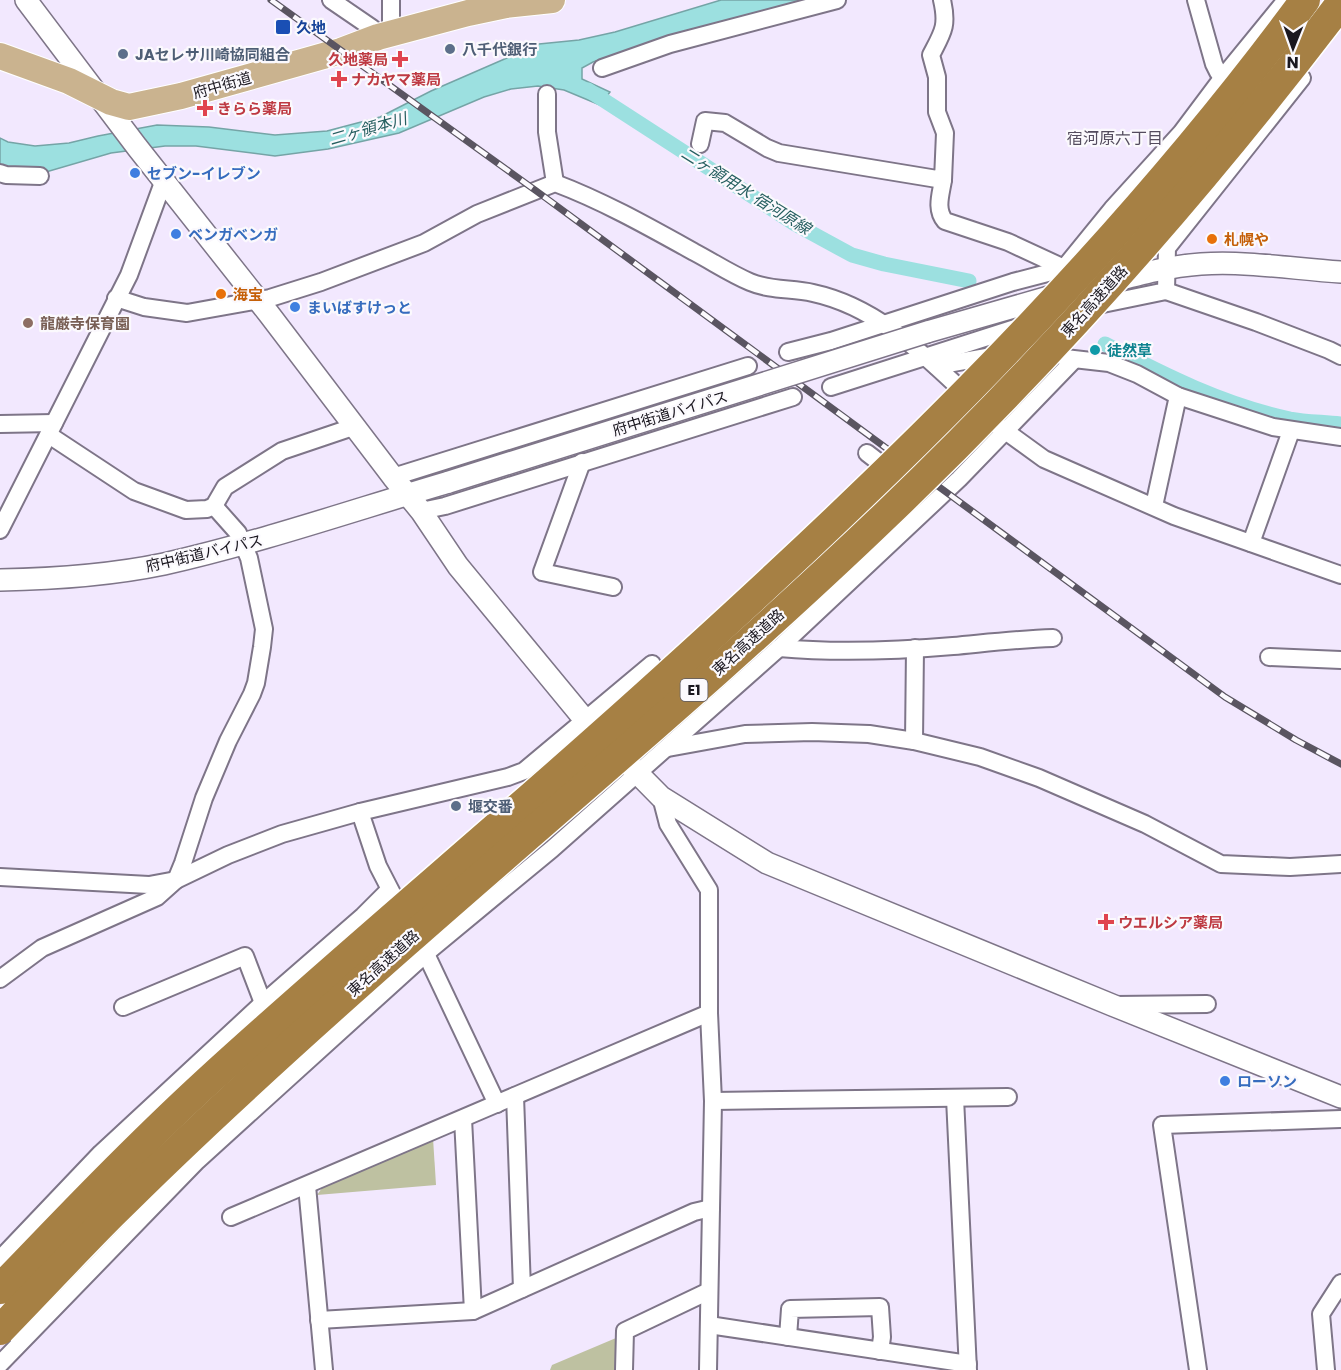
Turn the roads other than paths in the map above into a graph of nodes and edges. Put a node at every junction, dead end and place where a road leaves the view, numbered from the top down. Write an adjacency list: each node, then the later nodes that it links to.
1 (26, 0): 17 (street)
2 (331, 0): 13 (street)
3 (391, 0): 13 (street)
4 (545, 0): 5 (main road, 府中街道); 13 (main road, 府中街道)
5 (552, 0)
6 (837, 0): 15 (street)
7 (942, 0): 23 (street)
8 (1196, 0): 16 (street)
9 (1286, 0): 16 (street)
10 (1305, 0): 98 (highway, 東名高速道路 / E1, bridge)
11 (1341, 3): 104 (highway, 東名高速道路 / E1, bridge)
12 (1341, 25): 25 (street)
13 (384, 36): 17 (main road, 府中街道)
14 (0, 56): 17 (main road, 府中街道)
15 (602, 68)
16 (1223, 77): 26 (street)
17 (99, 94): 22 (street)
18 (547, 94): 24 (street)
19 (700, 144): 23 (street)
20 (0, 173): 21 (street)
21 (40, 177)
22 (164, 180): 29 (street); 30 (street)
23 (943, 180): 26 (street)
24 (555, 183): 30 (street); 31 (street)
25 (1167, 258): 26 (street); 27 (street, 府中街道バイパス); 28 (street); 51 (street, 府中街道バイパス, bridge)
26 (1064, 268): 31 (street)
27 (1341, 272)
28 (1166, 291): 33 (street); 35 (street)
29 (116, 298): 30 (street); 44 (street)
30 (258, 300): 43 (street)
31 (885, 323): 32 (street); 35 (street)
32 (788, 352)
33 (1341, 356)
34 (1074, 360): 35 (street); 39 (street); 46 (street)
35 (931, 361): 38 (street); 46 (street)
36 (748, 366): 37 (street)
37 (708, 378): 41 (street); 50 (street)
38 (831, 387)
39 (1178, 396): 45 (street); 54 (street)
40 (793, 398): 41 (street)
41 (727, 418): 49 (street)
42 (0, 424): 44 (street)
43 (356, 426): 50 (street); 53 (street)
44 (51, 429): 53 (street); 56 (street)
45 (1291, 431): 47 (street); 57 (street)
46 (1005, 432): 52 (street); 54 (street)
47 (1341, 436)
48 (867, 453): 52 (street)
49 (582, 462): 55 (street); 61 (street)
50 (393, 477): 51 (street)
51 (406, 495): 55 (street); 58 (street, 府中街道バイパス)
52 (931, 504): 63 (street)
53 (214, 506): 58 (street)
54 (1154, 506): 57 (street)
55 (421, 511): 68 (street)
56 (0, 530)
57 (1251, 543): 59 (street)
58 (243, 544): 60 (street, 府中街道バイパス); 76 (street)
59 (1341, 575)
60 (0, 580)
61 (613, 587)
62 (1053, 638): 64 (street)
63 (778, 648): 64 (street); 70 (street)
64 (915, 648): 69 (street)
65 (1269, 657): 66 (street)
66 (1341, 660)
67 (652, 664): 68 (street)
68 (585, 720): 71 (street); 73 (street)
69 (914, 741): 70 (street); 74 (street)
70 (668, 748): 71 (street)
71 (637, 774): 72 (street); 78 (street)
72 (661, 797): 81 (street); 84 (street)
73 (360, 812): 76 (street); 77 (street)
74 (1338, 866)
75 (0, 877): 76 (street)
76 (176, 880): 79 (street)
77 (389, 890): 78 (street); 80 (street)
78 (429, 951): 90 (street); 107 (street)
79 (0, 979)
80 (263, 1003): 83 (street); 96 (street)
81 (1112, 1005): 82 (street); 87 (street)
82 (1207, 1005)
83 (123, 1007)
84 (709, 1013): 85 (street); 89 (street)
85 (515, 1096): 90 (street); 99 (street)
86 (1008, 1097): 88 (street)
87 (1341, 1097)
88 (954, 1098): 89 (street); 108 (street)
89 (713, 1101): 94 (street)
90 (497, 1104): 91 (street)
91 (463, 1119): 93 (street); 101 (street)
92 (1341, 1119): 112 (street)
93 (307, 1186): 95 (street); 102 (street)
94 (711, 1208): 99 (street); 100 (street)
95 (231, 1217)
96 (0, 1259)
97 (1341, 1283): 113 (street)
98 (0, 1289)
99 (522, 1289): 101 (street)
100 (710, 1291): 103 (street); 110 (street)
101 (473, 1311): 102 (street)
102 (319, 1320): 109 (street)
103 (709, 1325): 105 (street); 111 (street)
104 (0, 1330)
105 (788, 1337): 106 (street); 106 (street)
106 (880, 1351): 108 (street)
107 (0, 1364)
108 (968, 1367)
109 (324, 1370)
110 (624, 1370)
111 (708, 1370)
112 (1198, 1370)
113 (1326, 1370)

